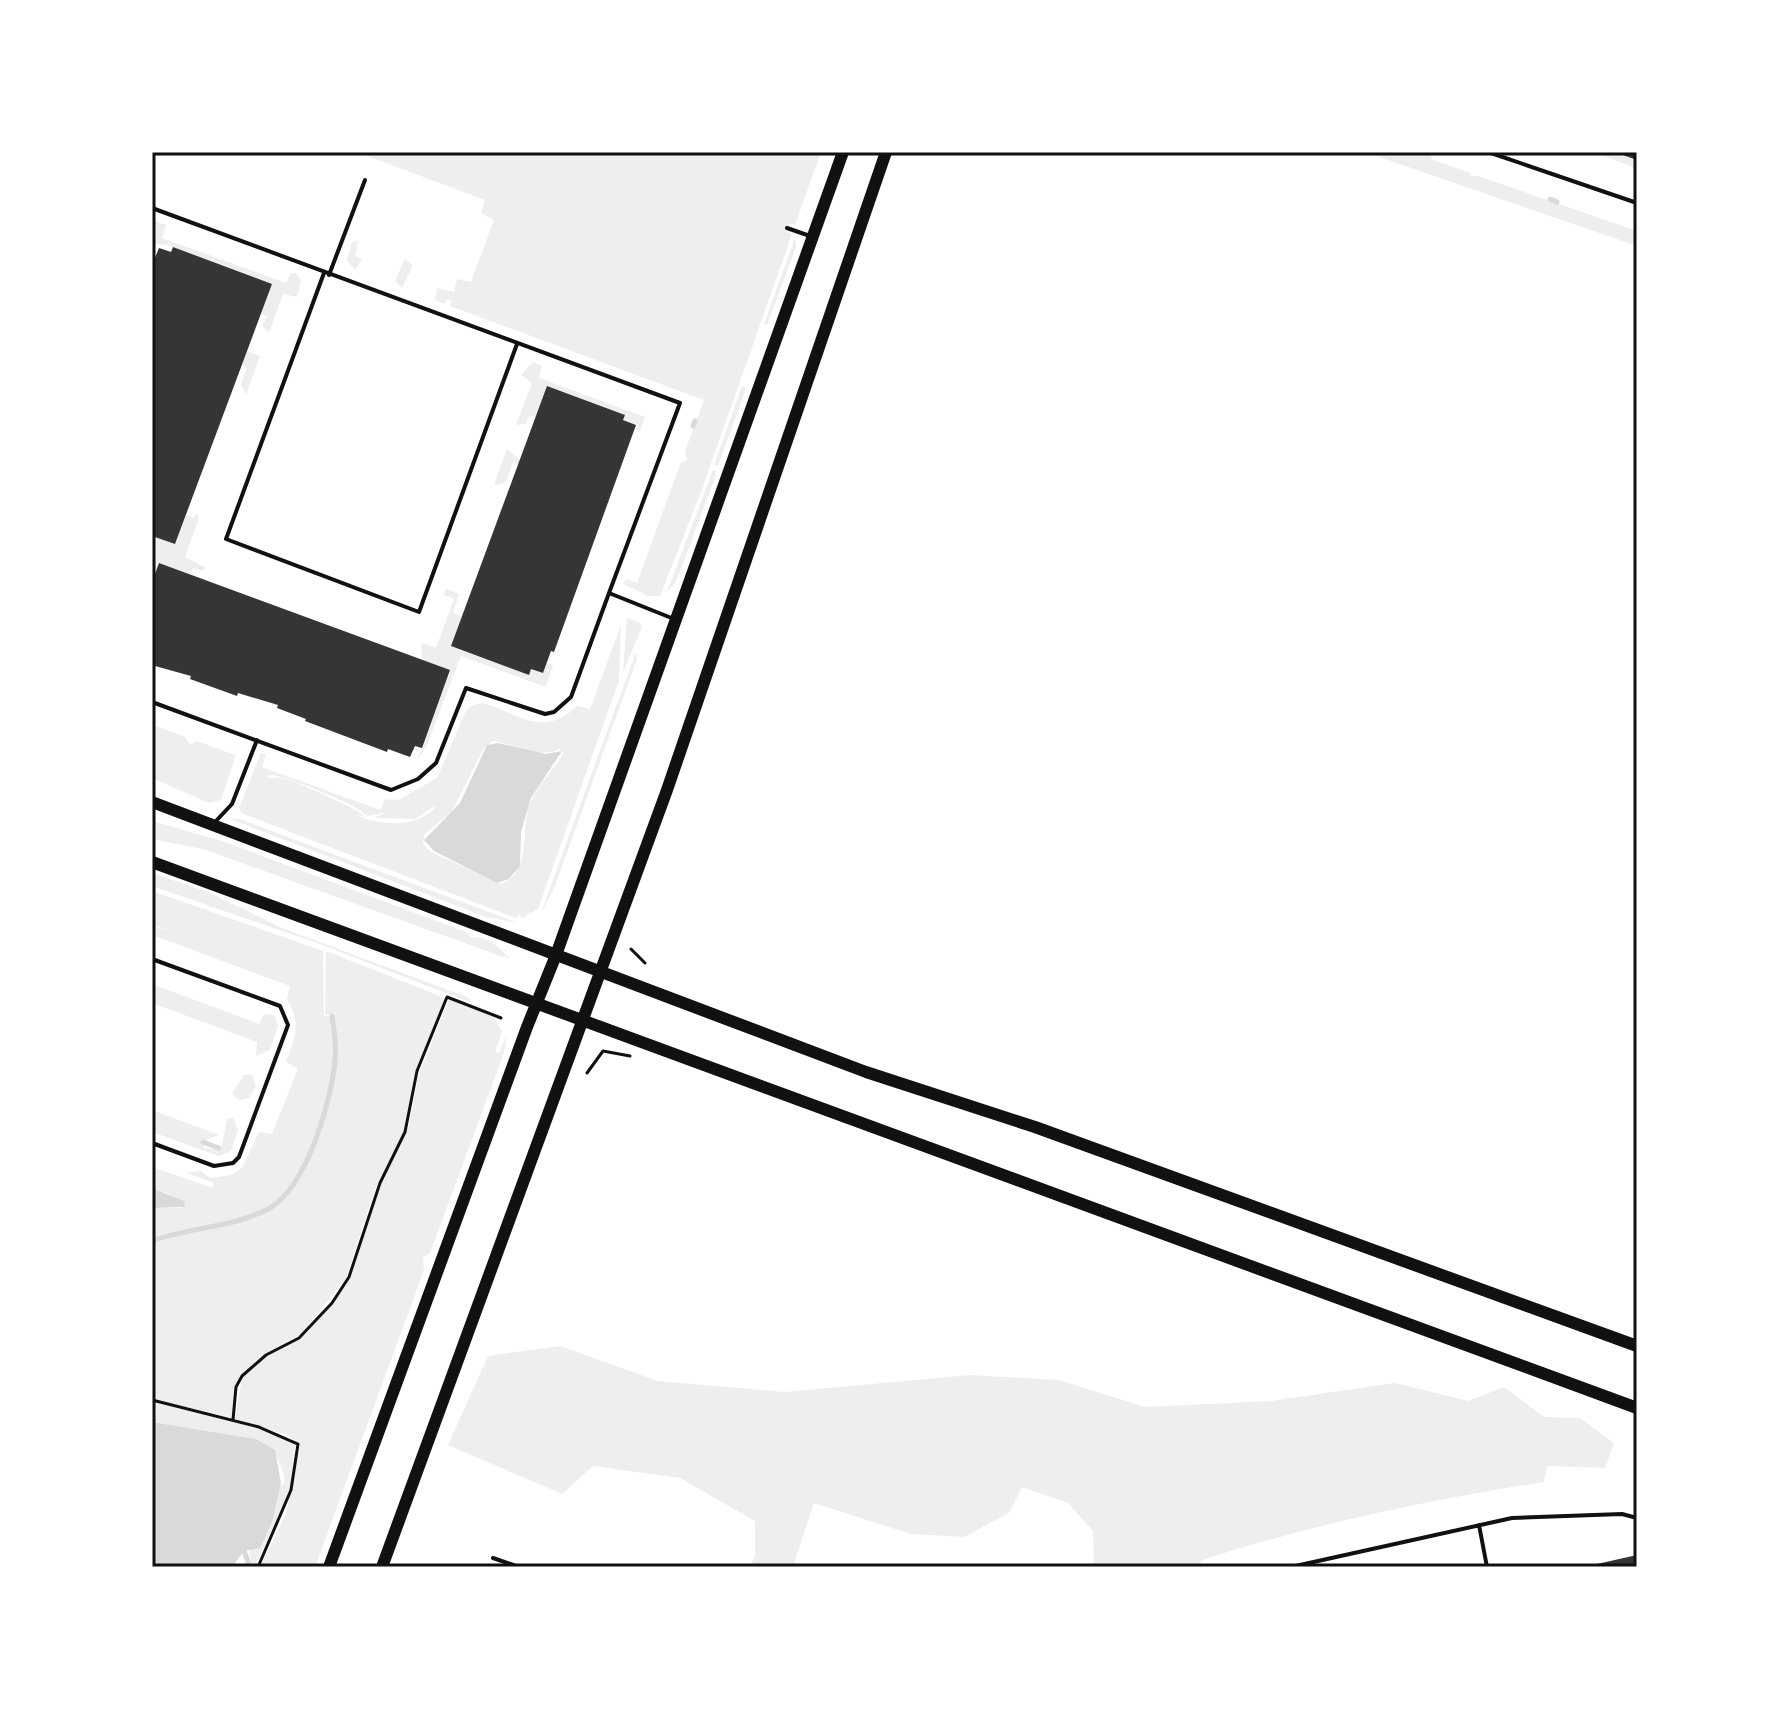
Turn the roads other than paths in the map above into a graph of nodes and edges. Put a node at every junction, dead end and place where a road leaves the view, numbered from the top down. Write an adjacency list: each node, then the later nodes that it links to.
1 (843, 152): 8 (main road)
2 (886, 152): 22 (main road)
3 (1488, 152): 5 (lane)
4 (365, 180): 9 (lane)
5 (1637, 203)
6 (152, 208): 9 (lane)
7 (787, 228): 8 (lane)
8 (812, 237): 12 (main road)
9 (327, 274): 10 (lane); 10 (lane)
10 (517, 344): 11 (lane)
11 (609, 593): 12 (lane); 14 (lane)
12 (675, 620): 20 (main road)
13 (152, 702): 14 (lane)
14 (257, 740): 18 (lane)
15 (152, 802): 17 (main road)
16 (152, 813): 17 (main road)
17 (191, 818): 18 (main road)
18 (212, 826): 20 (main road)
19 (152, 862): 23 (main road)
20 (556, 955): 22 (main road); 23 (main road)
21 (152, 959): 25 (lane)
22 (598, 971): 24 (main road); 26 (main road)
23 (537, 1002): 24 (main road); 31 (main road)
24 (581, 1019): 27 (main road); 32 (main road)
25 (152, 1143)
26 (1637, 1346)
27 (1637, 1408)
28 (1637, 1518): 29 (lane)
29 (1479, 1525): 34 (lane); 35 (lane)
30 (493, 1558): 33 (lane)
31 (329, 1567)
32 (382, 1567)
33 (519, 1567)
34 (1291, 1567)
35 (1487, 1567)

